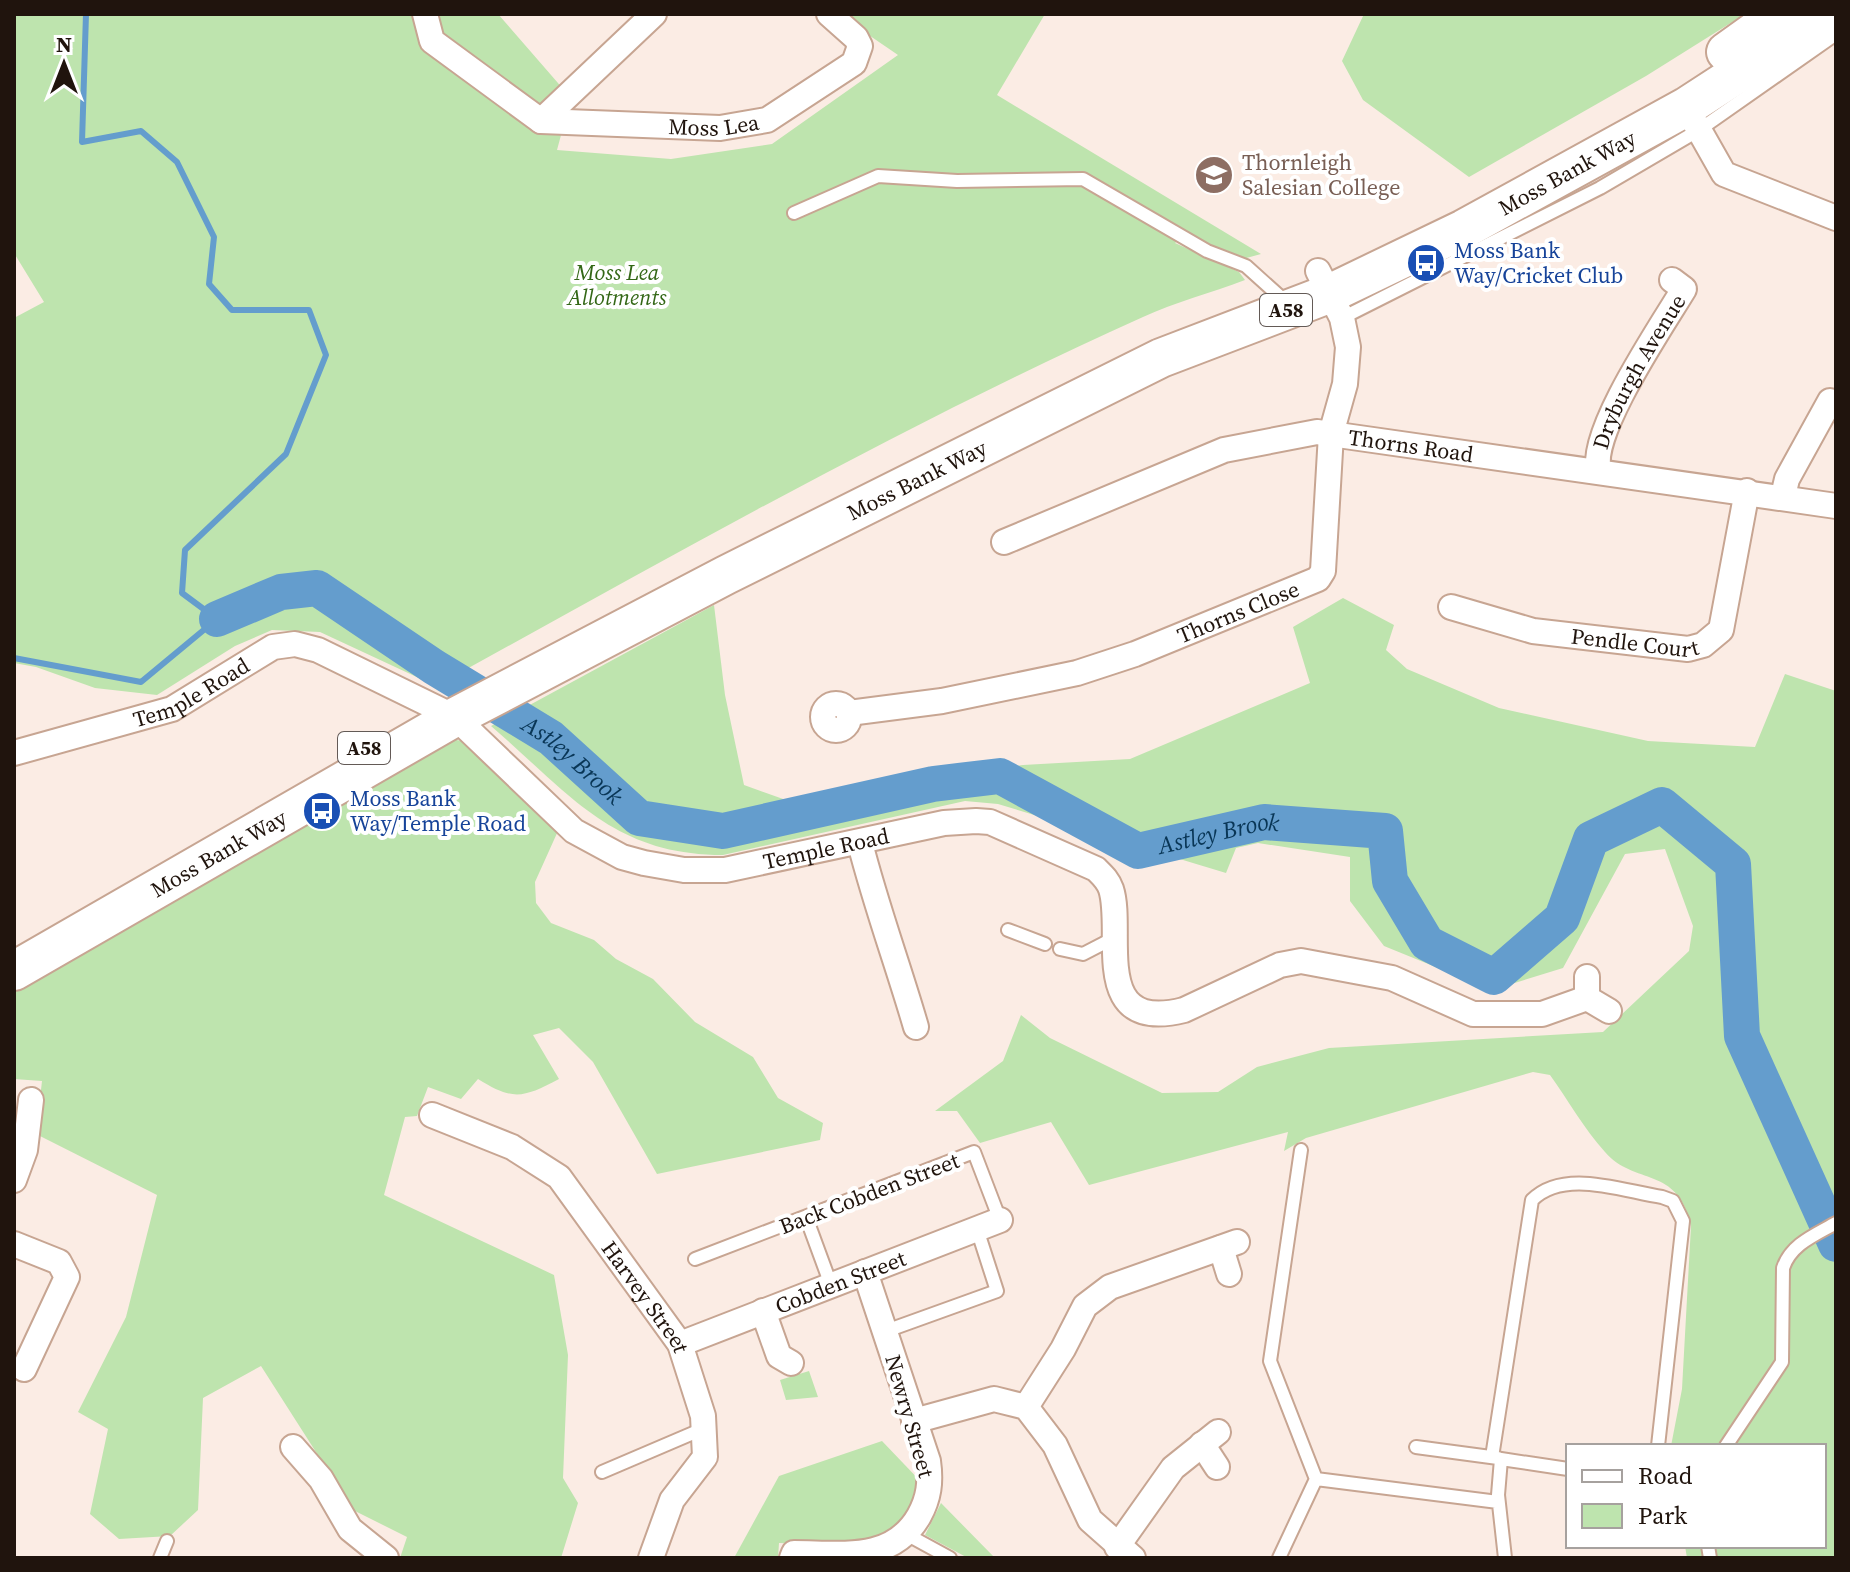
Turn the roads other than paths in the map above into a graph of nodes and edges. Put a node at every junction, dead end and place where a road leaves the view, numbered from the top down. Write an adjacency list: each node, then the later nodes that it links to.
1 (425, 14): 6 (street)
2 (654, 14): 6 (street)
3 (829, 14): 6 (street, Moss Lea)
4 (1810, 26): 5 (highway, Moss Bank Way / A58); 10 (highway, Moss Bank Way / A58)
5 (1693, 119): 8 (street); 10 (highway, Moss Bank Way / A58)
6 (541, 121)
7 (794, 213): 11 (lane)
8 (1836, 218)
9 (1672, 280): 14 (street, Dryburgh Avenue)
10 (1330, 294): 11 (highway, Moss Bank Way / A58); 13 (street, Thorns Close)
11 (1281, 299): 20 (highway, Moss Bank Way / A58)
12 (1830, 401): 16 (street)
13 (1331, 434): 14 (street, Thorns Road); 18 (street, Thorns Road); 21 (street, Thorns Close)
14 (1599, 470): 15 (street, Thorns Road)
15 (1747, 491): 16 (street, Thorns Road); 19 (street, Pendle Court)
16 (1783, 496): 17 (street, Thorns Road)
17 (1836, 506)
18 (1004, 542)
19 (1451, 607)
20 (445, 712): 22 (street, Temple Road); 23 (street, Temple Road); 27 (highway, Moss Bank Way / A58); 29 (highway, Moss Bank Way / A58)
21 (849, 713)
22 (14, 753)
23 (860, 843): 25 (street, Temple Road); 31 (street)
24 (1008, 930): 26 (lane)
25 (1112, 939): 28 (lane); 30 (street, Temple Road)
26 (1045, 944)
27 (14, 948)
28 (1060, 949)
29 (14, 971)
30 (1609, 1011)
31 (907, 1019)
32 (31, 1100): 35 (street)
33 (432, 1115): 46 (street, Harvey Street)
34 (1301, 1150): 60 (lane)
35 (14, 1180)
36 (806, 1217): 38 (lane, Back Cobden Street); 40 (lane, Back Cobden Street); 43 (lane)
37 (1836, 1223): 53 (lane)
38 (989, 1225): 41 (street, Cobden Street); 45 (lane)
39 (14, 1244): 48 (street)
40 (695, 1259)
41 (865, 1272): 43 (street, Cobden Street); 45 (street, Newry Street)
42 (1229, 1274): 49 (street)
43 (831, 1285): 44 (street, Cobden Street)
44 (763, 1311): 46 (street, Cobden Street); 47 (street)
45 (886, 1331): 50 (street, Newry Street)
46 (680, 1344): 51 (street, Harvey Street)
47 (791, 1363)
48 (24, 1369)
49 (1026, 1407): 50 (street); 64 (street)
50 (914, 1421): 62 (street, Newry Street)
51 (705, 1428): 59 (lane); 68 (street, Harvey Street)
52 (1658, 1444): 56 (lane)
53 (1727, 1444)
54 (293, 1447): 67 (street)
55 (1416, 1447): 56 (lane)
56 (1496, 1458): 58 (lane); 61 (lane)
57 (1217, 1467): 64 (street)
58 (1566, 1469)
59 (602, 1472)
60 (1316, 1479): 61 (lane); 70 (lane)
61 (1498, 1502): 71 (lane)
62 (906, 1534): 65 (street); 69 (lane)
63 (167, 1541): 66 (lane)
64 (1125, 1552)
65 (792, 1556)
66 (160, 1558)
67 (386, 1558)
68 (651, 1558)
69 (950, 1558)
70 (1279, 1558)
71 (1505, 1558)

